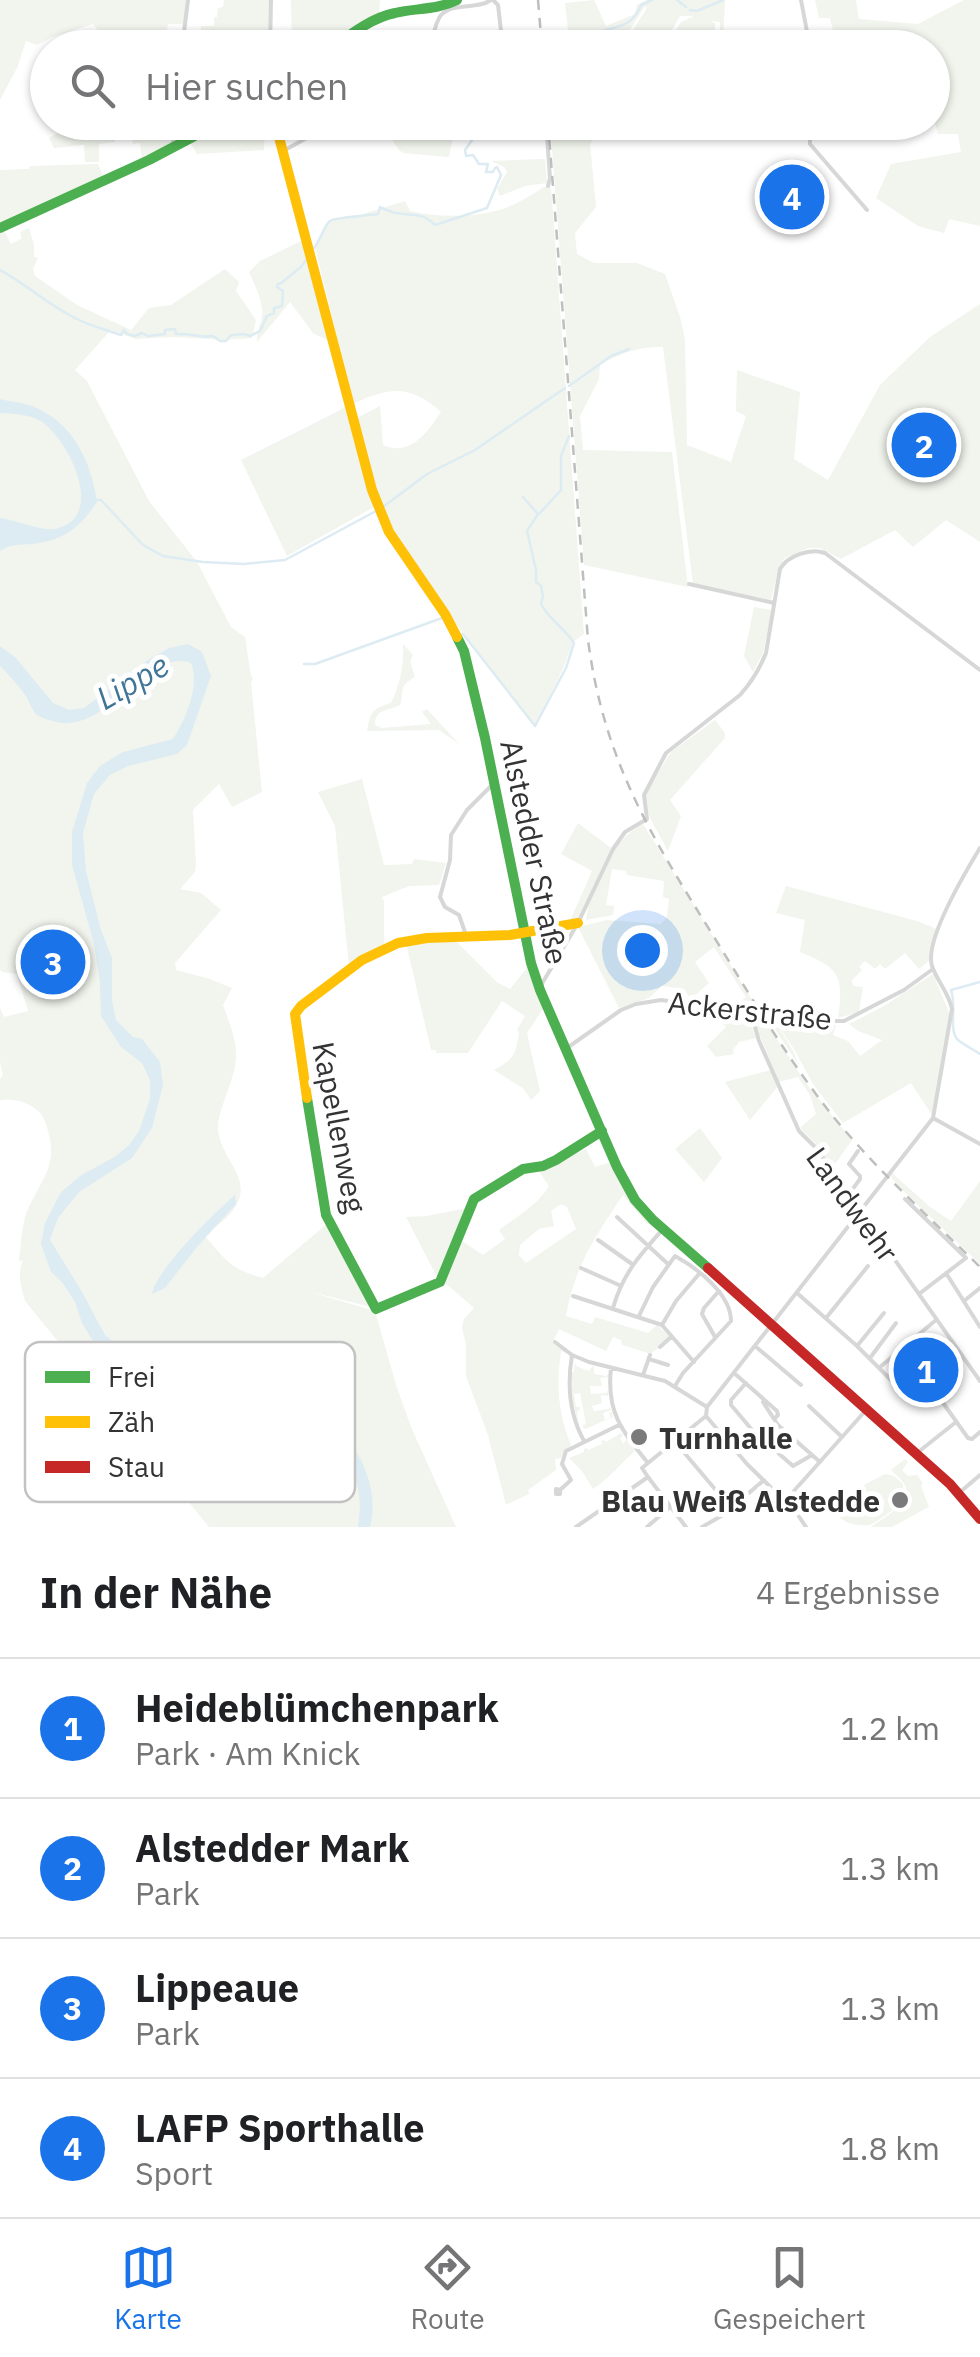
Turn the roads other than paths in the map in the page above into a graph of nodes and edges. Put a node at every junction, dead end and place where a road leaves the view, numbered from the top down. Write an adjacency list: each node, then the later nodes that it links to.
1 (188, 0): 6 (street)
2 (271, 0): 7 (street)
3 (457, 0): 8 (street)
4 (492, 0): 9 (street); 10 (street)
5 (802, 0): 11 (street)
6 (184, 30)
7 (270, 30)
8 (357, 30)
9 (436, 30)
10 (501, 30)
11 (808, 30)
12 (173, 140): 18 (street)
13 (188, 140): 18 (street)
14 (280, 140): 19 (street, Alstedder Straße)
15 (303, 140): 19 (street)
16 (547, 140): 20 (street)
17 (810, 140): 21 (street)
18 (173, 148): 22 (street)
19 (283, 151): 26 (street, Alstedder Straße)
20 (548, 186)
21 (867, 210)
22 (0, 228)
23 (689, 584): 24 (street)
24 (774, 603): 25 (street); 28 (street)
25 (980, 670)
26 (494, 784): 29 (street, Alstedder Straße); 30 (street)
27 (980, 848): 31 (street)
28 (578, 923): 29 (street, Kapellenweg); 32 (street)
29 (524, 932): 30 (street, Kapellenweg); 32 (street, Alstedder Straße)
30 (466, 936): 36 (street, Kapellenweg)
31 (933, 969): 33 (street, Ackerstraße); 35 (street)
32 (540, 988): 34 (street, Alstedder Straße)
33 (751, 1014): 34 (street, Ackerstraße); 39 (street, Landwehr)
34 (566, 1048): 36 (street, Alstedder Straße)
35 (932, 1118): 37 (street); 41 (street)
36 (602, 1131): 43 (street, Alstedder Straße)
37 (980, 1144)
38 (858, 1151): 39 (street)
39 (849, 1194): 41 (street, Landwehr)
40 (905, 1200): 50 (street)
41 (860, 1210): 55 (street); 56 (street, Landwehr)
42 (618, 1217): 45 (street)
43 (663, 1228): 45 (street); 66 (street, Alstedder Straße)
44 (598, 1240): 46 (street)
45 (648, 1246): 46 (street); 47 (street)
46 (632, 1264): 52 (street)
47 (668, 1264): 51 (street); 61 (street)
48 (868, 1266): 62 (street)
49 (581, 1268): 52 (street)
50 (946, 1273): 56 (street); 58 (street)
51 (699, 1274): 54 (street); 67 (street)
52 (619, 1285): 59 (street)
53 (980, 1288): 58 (street)
54 (719, 1292): 70 (street); 70 (street)
55 (797, 1293): 62 (street); 66 (street)
56 (919, 1294): 64 (street, Landwehr)
57 (573, 1296): 59 (street)
58 (964, 1301): 63 (street)
59 (612, 1308): 61 (street)
60 (884, 1312): 73 (street)
61 (639, 1316): 67 (street)
62 (826, 1318): 73 (street)
63 (978, 1319): 68 (street)
64 (936, 1320): 79 (street); 84 (street, Landwehr)
65 (896, 1322): 76 (street)
66 (772, 1325): 72 (street); 92 (street, Alstedder Straße)
67 (662, 1326): 69 (street)
68 (980, 1327)
69 (672, 1337): 74 (street); 77 (street)
70 (716, 1338): 77 (street)
71 (555, 1342): 75 (street)
72 (755, 1346): 81 (street); 86 (street)
73 (858, 1346): 76 (street)
74 (660, 1347)
75 (572, 1354): 80 (street); 99 (street)
76 (870, 1358): 79 (street)
77 (694, 1362): 87 (street)
78 (668, 1365): 82 (street)
79 (880, 1367): 83 (street)
80 (611, 1368): 82 (street); 96 (street)
81 (734, 1373): 85 (street); 91 (street)
82 (644, 1375): 87 (street)
83 (892, 1381)
84 (980, 1382)
85 (746, 1383): 89 (street); 102 (street)
86 (801, 1385)
87 (676, 1386): 91 (street)
88 (932, 1386): 95 (street)
89 (731, 1405): 93 (street); 102 (street)
90 (809, 1406): 98 (street)
91 (707, 1408): 94 (street)
92 (867, 1409): 98 (street); 101 (street, Alstedder Straße)
93 (724, 1412)
94 (706, 1416): 100 (street); 107 (street)
95 (956, 1422): 97 (street); 101 (street)
96 (619, 1425): 99 (street); 104 (street)
97 (980, 1432)
98 (842, 1437): 103 (street)
99 (584, 1442): 108 (street)
100 (674, 1442): 104 (street); 112 (street)
101 (916, 1453): 109 (street, Alstedder Straße)
102 (812, 1455): 103 (street)
103 (820, 1462): 110 (street)
104 (648, 1463): 106 (street)
105 (980, 1474): 109 (street)
106 (648, 1476): 111 (street); 114 (street)
107 (764, 1480): 110 (street); 112 (street)
108 (560, 1490)
109 (959, 1492): 113 (street, Alstedder Straße)
110 (785, 1500): 118 (street)
111 (671, 1506): 115 (street); 116 (street)
112 (731, 1508): 117 (street)
113 (980, 1520)
114 (580, 1526)
115 (647, 1527)
116 (686, 1527)
117 (702, 1527)
118 (806, 1527)

